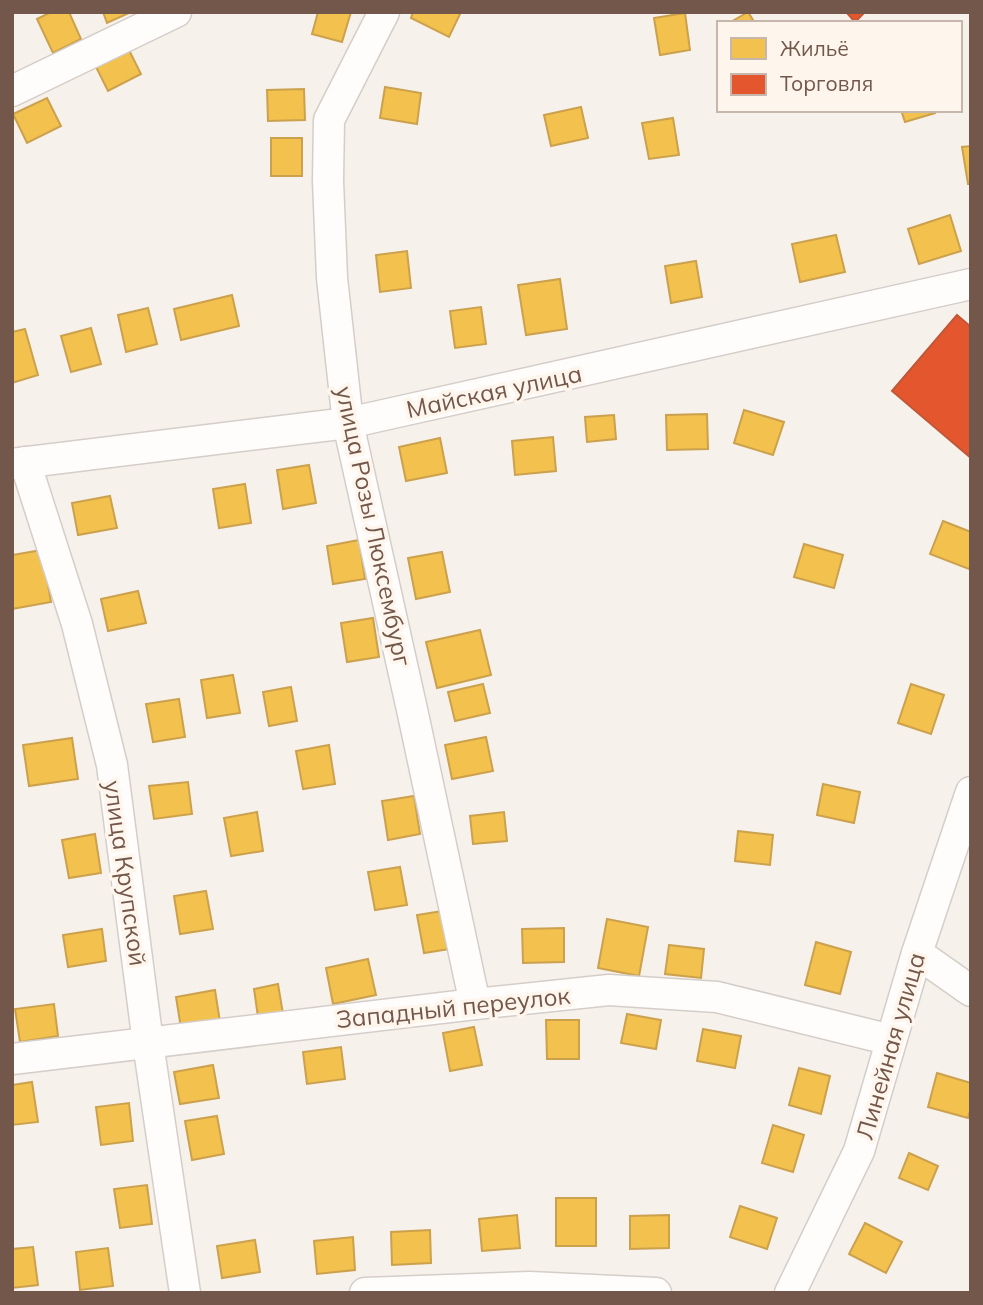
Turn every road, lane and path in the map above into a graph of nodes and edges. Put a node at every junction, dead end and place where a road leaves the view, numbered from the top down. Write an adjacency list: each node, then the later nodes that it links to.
1 (176, 12): 3 (street)
2 (384, 12): 5 (street, улица Розы Люксембург)
3 (12, 91)
4 (971, 284): 5 (street, Майская улица)
5 (348, 423): 6 (street, Майская улица); 10 (street, улица Розы Люксембург)
6 (19, 463): 12 (street, улица Крупской)
7 (971, 792): 8 (street, Линейная улица)
8 (917, 953): 9 (street); 11 (street, Линейная улица)
9 (971, 991)
10 (474, 1004): 11 (street, Западный переулок); 12 (street, Западный переулок)
11 (891, 1040): 17 (street, Линейная улица)
12 (148, 1043): 13 (street, Западный переулок); 14 (street, улица Крупской)
13 (12, 1059)
14 (185, 1293)
15 (365, 1293): 16 (street)
16 (656, 1293)
17 (790, 1293)

